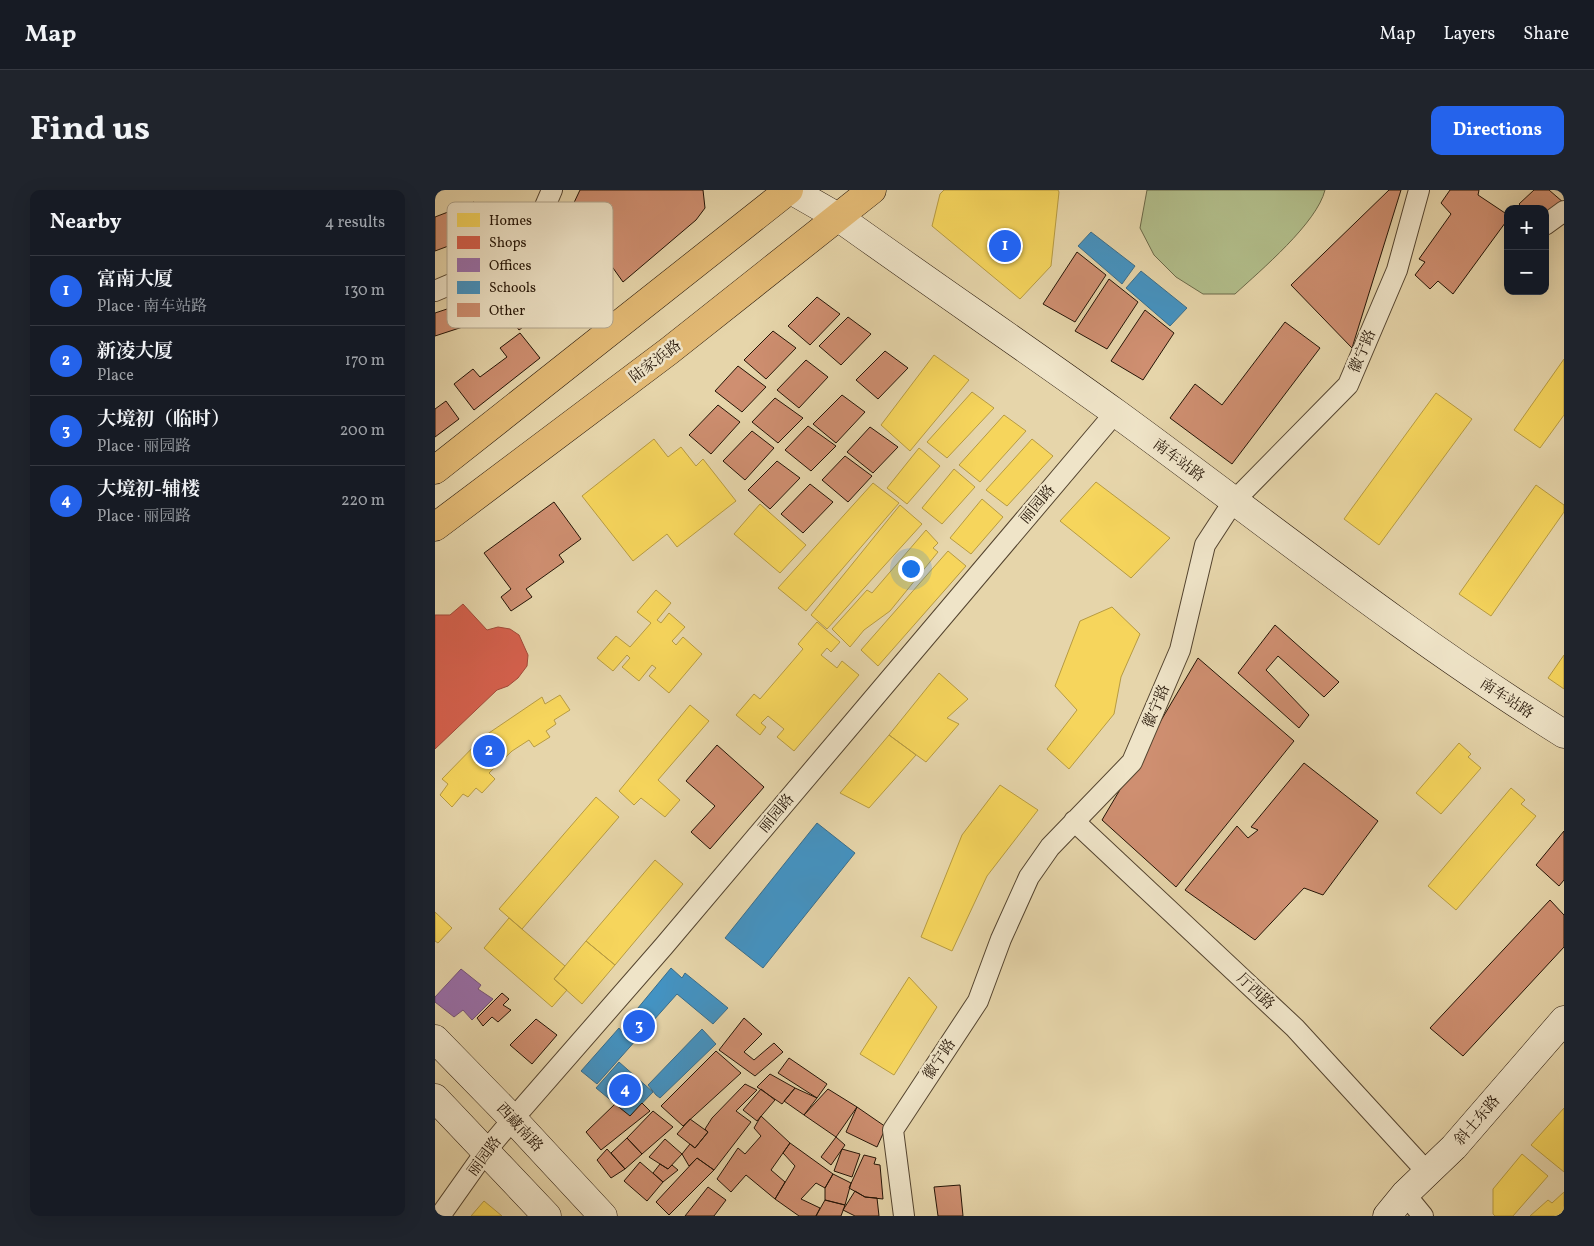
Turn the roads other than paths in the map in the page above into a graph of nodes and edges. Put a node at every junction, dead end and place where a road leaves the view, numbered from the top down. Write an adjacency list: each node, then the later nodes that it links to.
1 (552, 190): 5 (street)
2 (790, 190): 7 (street, 南车站路); 12 (main road)
3 (872, 190): 7 (main road, 陆家浜路)
4 (1419, 190): 13 (street, 徽宁路)
5 (547, 202)
6 (1564, 211): 8 (street)
7 (837, 217): 11 (street, 南车站路); 14 (main road, 陆家浜路)
8 (1549, 222)
9 (447, 285): 10 (street)
10 (435, 290)
11 (1115, 412): 13 (street, 南车站路); 20 (street, 丽园路)
12 (435, 470)
13 (1233, 502): 15 (street, 南车站路); 16 (street, 徽宁路)
14 (435, 527)
15 (1564, 734)
16 (1074, 821): 22 (street, 厅西路); 27 (street, 徽宁路)
17 (1564, 1020): 22 (street, 斜土东路)
18 (435, 1039): 20 (street, 西藏南路)
19 (435, 1098): 21 (street)
20 (513, 1119): 21 (street, 丽园路); 26 (street, 西藏南路)
21 (486, 1152): 24 (street, 丽园路); 25 (street)
22 (1427, 1172): 23 (street, 斜土东路)
23 (1405, 1194): 28 (street, 斜土东路); 29 (street)
24 (440, 1216)
25 (547, 1216)
26 (603, 1216)
27 (904, 1216)
28 (1387, 1216)
29 (1423, 1216)

